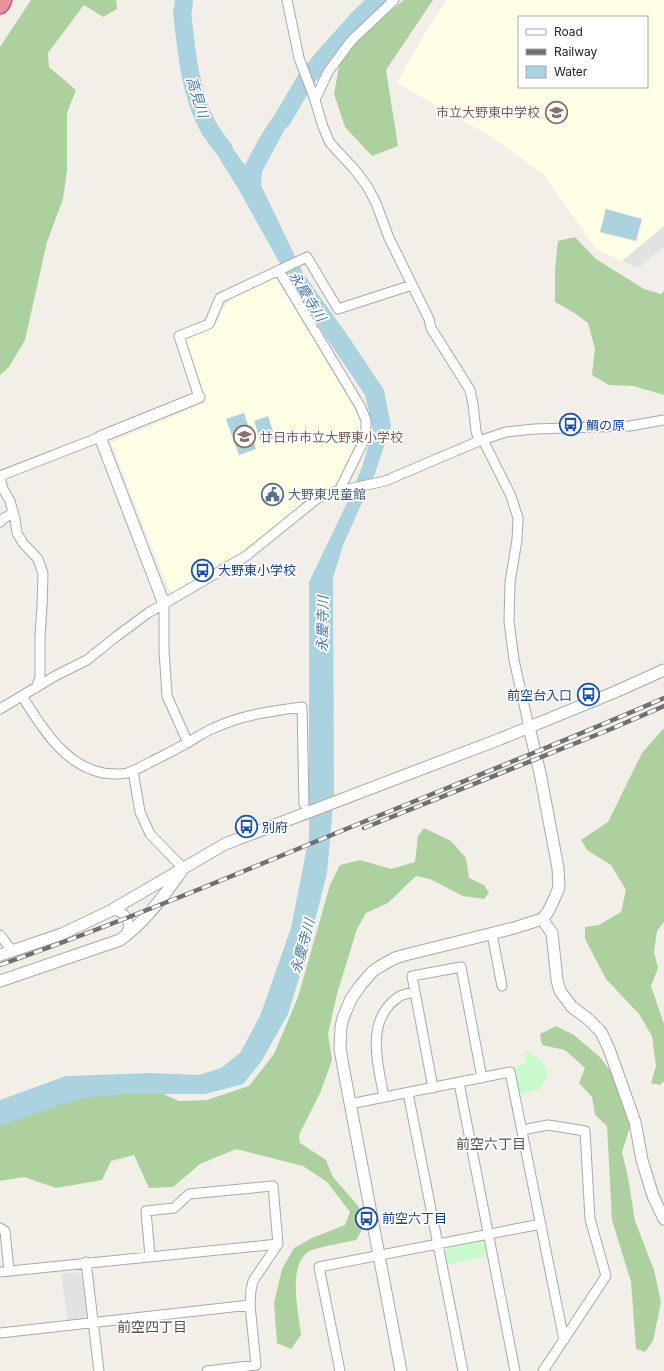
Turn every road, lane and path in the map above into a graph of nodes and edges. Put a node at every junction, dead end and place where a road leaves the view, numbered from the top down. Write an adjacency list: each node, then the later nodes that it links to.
1 (3, 0): 4 (highway)
2 (287, 0): 5 (street)
3 (394, 0): 5 (street)
4 (0, 5)
5 (315, 100): 7 (street)
6 (279, 271): 7 (street); 8 (street); 13 (street)
7 (412, 285): 11 (street)
8 (199, 397): 10 (street)
9 (664, 420): 11 (street)
10 (100, 437): 12 (street); 16 (street)
11 (481, 440): 13 (street); 21 (street)
12 (0, 477): 14 (street)
13 (341, 490): 16 (street)
14 (13, 513): 15 (street); 18 (street)
15 (0, 522)
16 (164, 604): 18 (street); 22 (street)
17 (664, 670): 21 (street)
18 (36, 688): 19 (street)
19 (22, 696): 20 (street); 23 (street)
20 (0, 709)
21 (530, 728): 25 (street); 27 (street)
22 (188, 743): 23 (street); 24 (street)
23 (133, 771): 25 (street)
24 (304, 804)
25 (184, 868): 26 (street); 30 (street)
26 (110, 911): 30 (street); 31 (street)
27 (542, 919): 28 (street); 43 (street)
28 (492, 934): 34 (street); 41 (street)
29 (0, 935): 31 (street)
30 (120, 940): 33 (street)
31 (12, 951): 32 (street)
32 (0, 955)
33 (0, 981)
34 (502, 986)
35 (415, 992): 36 (street); 38 (street); 40 (street)
36 (482, 1078): 37 (street); 42 (street)
37 (459, 1083): 38 (street); 46 (street)
38 (433, 1088): 39 (street)
39 (408, 1093): 40 (street); 47 (street)
40 (384, 1097): 41 (street)
41 (350, 1104): 49 (street)
42 (522, 1130): 44 (street); 56 (street)
43 (664, 1219)
44 (541, 1224): 46 (street); 56 (street)
45 (0, 1228): 52 (street)
46 (489, 1234): 47 (street); 62 (street)
47 (437, 1243): 49 (street); 61 (street)
48 (278, 1244): 50 (street); 50 (street); 53 (street)
49 (379, 1255): 59 (street); 60 (street)
50 (150, 1256): 51 (street)
51 (86, 1262): 52 (street); 54 (street)
52 (4, 1272)
53 (250, 1305): 54 (street); 58 (street)
54 (94, 1323): 55 (street); 57 (street)
55 (0, 1333)
56 (564, 1340): 63 (street)
57 (100, 1371)
58 (207, 1371)
59 (340, 1371)
60 (401, 1371)
61 (462, 1371)
62 (515, 1371)
63 (543, 1371)

